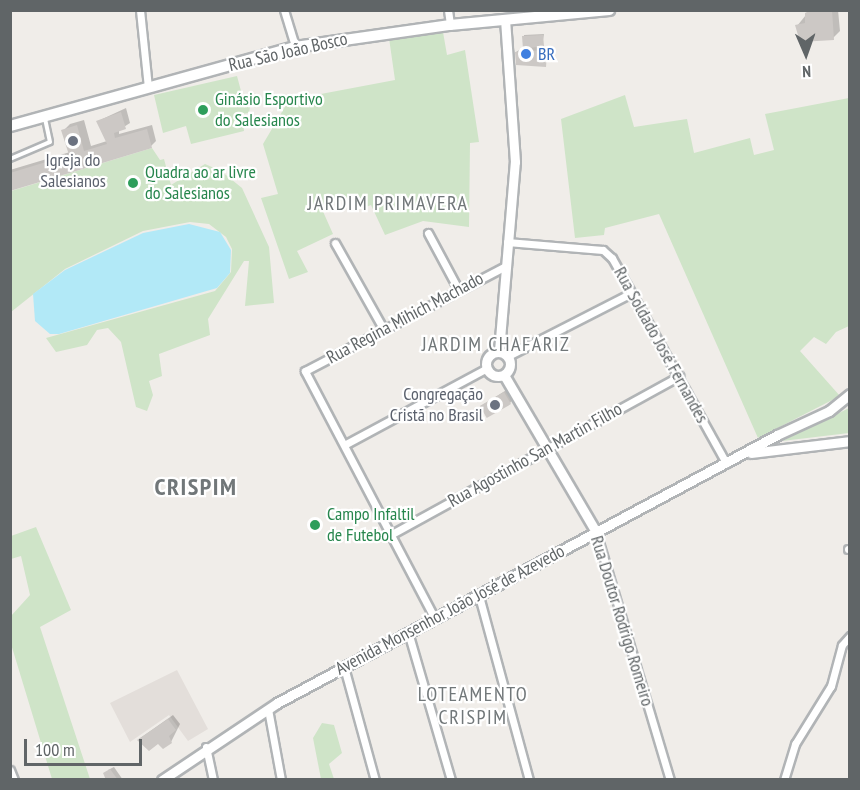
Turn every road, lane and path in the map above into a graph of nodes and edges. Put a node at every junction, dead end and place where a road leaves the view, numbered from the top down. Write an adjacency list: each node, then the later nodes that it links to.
1 (140, 10): 8 (street)
2 (284, 10): 7 (street)
3 (448, 10): 6 (street)
4 (609, 10): 5 (main road, Rua São João Bosco)
5 (505, 20): 6 (main road, Rua São João Bosco); 13 (street)
6 (450, 25): 7 (main road, Rua São João Bosco)
7 (295, 47): 8 (main road, Rua São João Bosco)
8 (148, 88): 9 (main road, Rua São João Bosco)
9 (44, 118): 10 (main road, Rua São João Bosco); 11 (lane)
10 (10, 126)
11 (10, 159)
12 (428, 233): 16 (street)
13 (507, 242): 15 (street); 17 (street, Rua Soldado José Fernandes)
14 (335, 243): 18 (street)
15 (506, 266): 16 (street, Rua Regina Mihich Machado); 19 (street)
16 (458, 289): 18 (street, Rua Regina Mihich Machado)
17 (631, 293): 19 (street); 22 (street, Rua Soldado José Fernandes)
18 (384, 330): 26 (street, Rua Regina Mihich Machado)
19 (504, 354): 20 (street); 21 (street)
20 (487, 368): 21 (street); 26 (street)
21 (504, 375): 28 (street, Rua Doutor Rodrigo Romeiro)
22 (679, 376): 28 (street, Rua Agostinho San Martin Filho); 30 (street, Rua Soldado José Fernandes)
23 (849, 394): 24 (street)
24 (777, 435): 27 (street); 29 (street)
25 (849, 441): 27 (street)
26 (346, 444): 32 (street)
27 (779, 448): 29 (street)
28 (547, 449): 31 (street, Rua Doutor Rodrigo Romeiro); 32 (street, Rua Agostinho San Martin Filho)
29 (746, 453): 30 (street, Avenida Monsenhor João José de Azevedo)
30 (726, 463): 31 (street, Avenida Monsenhor João José de Azevedo)
31 (596, 532): 33 (street, Avenida Monsenhor João José de Azevedo); 48 (street, Rua Doutor Rodrigo Romeiro)
32 (392, 534): 34 (street)
33 (479, 596): 34 (street, Avenida Monsenhor João José de Azevedo); 47 (street)
34 (435, 619): 35 (street, Avenida Monsenhor João José de Azevedo)
35 (408, 632): 37 (street, Avenida Monsenhor João José de Azevedo); 46 (street)
36 (849, 636): 49 (street)
37 (344, 667): 38 (street, Avenida Monsenhor João José de Azevedo); 45 (street)
38 (268, 709): 39 (street, Avenida Monsenhor João José de Azevedo); 44 (street)
39 (206, 747): 42 (street, Avenida Monsenhor João José de Azevedo); 43 (street)
40 (10, 770): 41 (street)
41 (14, 780)
42 (162, 780)
43 (213, 780)
44 (281, 780)
45 (375, 780)
46 (452, 780)
47 (529, 780)
48 (670, 780)
49 (784, 780)

